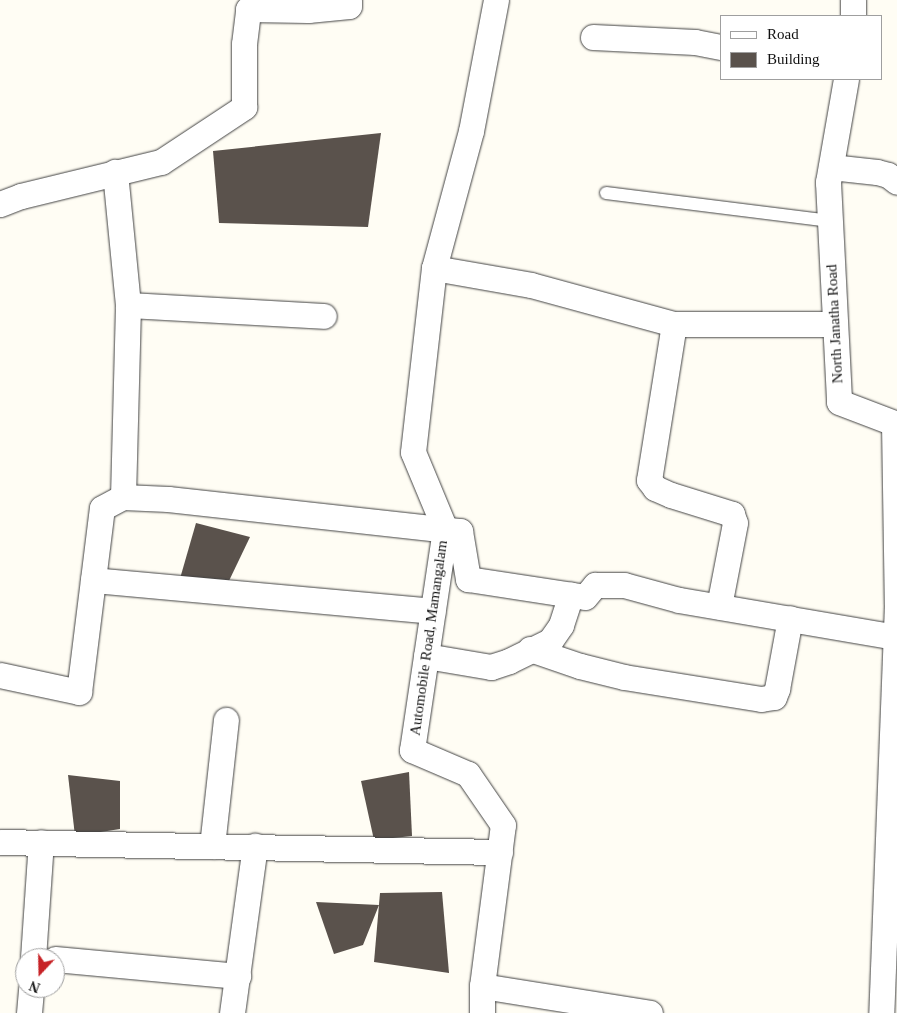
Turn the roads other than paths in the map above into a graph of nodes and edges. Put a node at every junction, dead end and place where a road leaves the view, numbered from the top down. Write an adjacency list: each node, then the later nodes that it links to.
1 (350, 0): 4 (street)
2 (496, 0): 15 (street, Automobile Road, Mamangalam)
3 (853, 0): 5 (street)
4 (249, 4): 10 (street)
5 (852, 15)
6 (593, 37): 7 (street)
7 (720, 47)
8 (846, 80): 9 (street, North Janatha Road)
9 (831, 167): 11 (street); 14 (street, North Janatha Road)
10 (115, 172): 13 (street); 16 (street)
11 (897, 182)
12 (606, 193): 14 (lane)
13 (0, 204)
14 (830, 221): 19 (street, North Janatha Road)
15 (434, 268): 18 (street); 21 (street, Automobile Road, Mamangalam)
16 (128, 305): 17 (street); 20 (street)
17 (324, 316)
18 (674, 324): 19 (street); 25 (street)
19 (835, 324): 23 (street, North Janatha Road)
20 (123, 497): 21 (street); 22 (street)
21 (445, 529): 24 (street); 26 (street, Automobile Road, Mamangalam)
22 (93, 580): 26 (street); 32 (street)
23 (897, 590): 28 (street, North Janatha Road)
24 (571, 595): 25 (street); 29 (street)
25 (719, 606): 27 (street)
26 (433, 611): 30 (street, Automobile Road, Mamangalam)
27 (790, 618): 28 (street); 29 (street)
28 (896, 637): 31 (street, North Janatha Road)
29 (530, 649): 30 (street)
30 (426, 656): 38 (street, Automobile Road, Mamangalam)
31 (896, 670): 48 (street, North Janatha Road)
32 (0, 675)
33 (226, 720): 36 (street)
34 (0, 842): 35 (street)
35 (42, 842): 36 (street); 39 (street)
36 (212, 846): 37 (street)
37 (255, 846): 38 (street); 41 (street)
38 (500, 852): 42 (street, Automobile Road, Mamangalam)
39 (43, 948)
40 (65, 960): 41 (street)
41 (238, 976): 45 (street)
42 (482, 986): 46 (street, Automobile Road, Mamangalam); 47 (street)
43 (30, 998): 44 (street)
44 (29, 1013)
45 (232, 1013)
46 (482, 1013)
47 (650, 1013)
48 (881, 1013)

